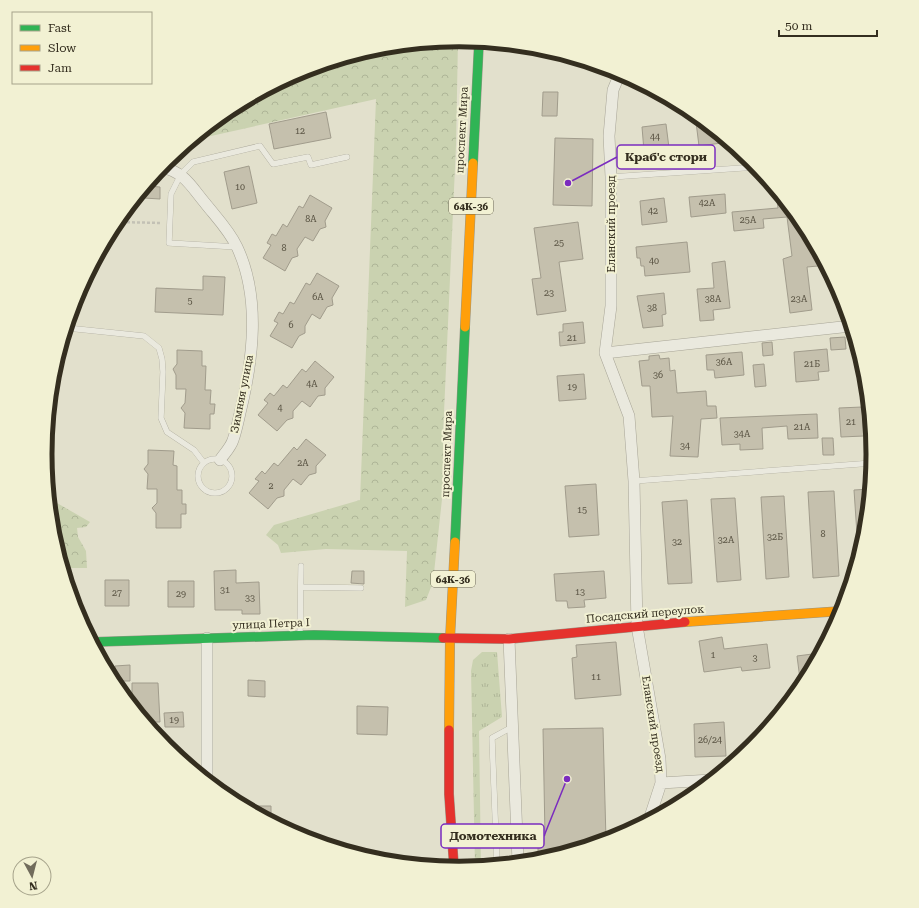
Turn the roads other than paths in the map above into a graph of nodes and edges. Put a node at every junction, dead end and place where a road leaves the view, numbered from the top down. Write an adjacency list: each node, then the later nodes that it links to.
1 (479, 48): 23 (main road, проспект Мира / 64К-36)
2 (617, 79): 7 (street, Еланский проезд)
3 (347, 157): 6 (lane)
4 (748, 168): 7 (lane)
5 (169, 170): 6 (street)
6 (181, 174): 8 (street, Зимняя улица); 8 (lane)
7 (611, 177): 11 (street, Еланский проезд)
8 (237, 246): 12 (street, Зимняя улица)
9 (846, 327): 11 (street)
10 (72, 329): 13 (lane)
11 (605, 353): 15 (street, Еланский проезд)
12 (220, 460): 13 (lane); 13 (lane)
13 (204, 463)
14 (866, 464): 15 (lane)
15 (634, 481): 20 (street, Еланский проезд)
16 (301, 566): 17 (lane)
17 (301, 587): 18 (lane); 21 (lane)
18 (361, 588)
19 (835, 611): 20 (main road, Посадский переулок)
20 (637, 626): 24 (main road, Посадский переулок); 29 (street, Еланский проезд)
21 (300, 635): 22 (main road, улица Петра I); 23 (main road, улица Петра I)
22 (208, 638): 25 (main road, улица Петра I); 27 (street)
23 (450, 639): 24 (main road, Посадский переулок); 33 (main road, проспект Мира)
24 (509, 639): 26 (street)
25 (98, 642)
26 (512, 727): 31 (street); 32 (lane)
27 (207, 773)
28 (702, 781): 29 (street)
29 (661, 783): 30 (street, Еланский проезд)
30 (651, 813)
31 (518, 857)
32 (497, 859)
33 (454, 861)

